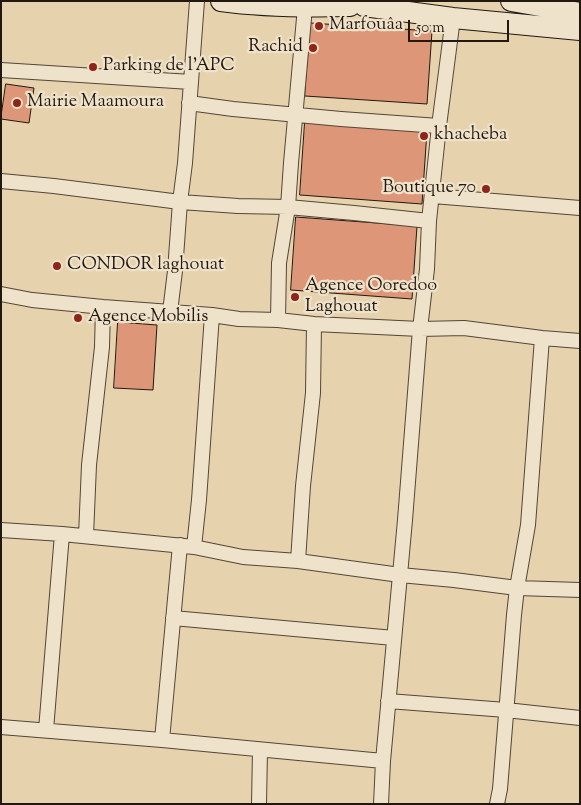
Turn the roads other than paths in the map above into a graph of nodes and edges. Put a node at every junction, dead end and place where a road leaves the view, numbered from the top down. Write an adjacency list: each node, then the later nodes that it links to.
1 (196, 1): 10 (street)
2 (222, 1): 5 (main road)
3 (511, 1): 6 (main road)
4 (357, 4): 5 (main road); 7 (main road)
5 (305, 7): 12 (street)
6 (580, 13)
7 (453, 18): 8 (main road); 13 (street)
8 (580, 30)
9 (1, 70): 10 (street)
10 (191, 82): 11 (street)
11 (189, 103): 12 (street); 16 (street)
12 (295, 115): 13 (street); 17 (street)
13 (439, 126): 15 (street)
14 (1, 181): 16 (street)
15 (432, 196): 18 (street); 19 (street)
16 (180, 202): 17 (street); 22 (street)
17 (288, 207): 19 (street); 24 (street)
18 (580, 208)
19 (429, 221): 26 (street)
20 (1, 294): 21 (street)
21 (103, 307): 22 (street); 31 (street)
22 (170, 312): 23 (street)
23 (212, 314): 24 (street); 32 (street)
24 (278, 320): 25 (street)
25 (314, 324): 26 (street); 33 (street)
26 (420, 329): 27 (street); 34 (street)
27 (542, 338): 28 (street); 35 (street)
28 (580, 341)
29 (1, 530): 30 (street)
30 (62, 534): 31 (street); 43 (street)
31 (86, 536): 32 (street)
32 (187, 546): 33 (street); 37 (street)
33 (298, 561): 34 (street)
34 (400, 574): 35 (street); 38 (street)
35 (517, 588): 36 (street); 40 (street)
36 (580, 590)
37 (173, 618): 38 (street); 44 (street)
38 (394, 638): 39 (street)
39 (388, 701): 40 (street); 46 (street)
40 (506, 710): 41 (street); 49 (street)
41 (580, 718)
42 (1, 727): 43 (street)
43 (46, 730): 44 (street)
44 (162, 740): 45 (street)
45 (260, 750): 46 (street); 47 (street)
46 (383, 761): 48 (street)
47 (258, 804)
48 (381, 804)
49 (497, 804)

